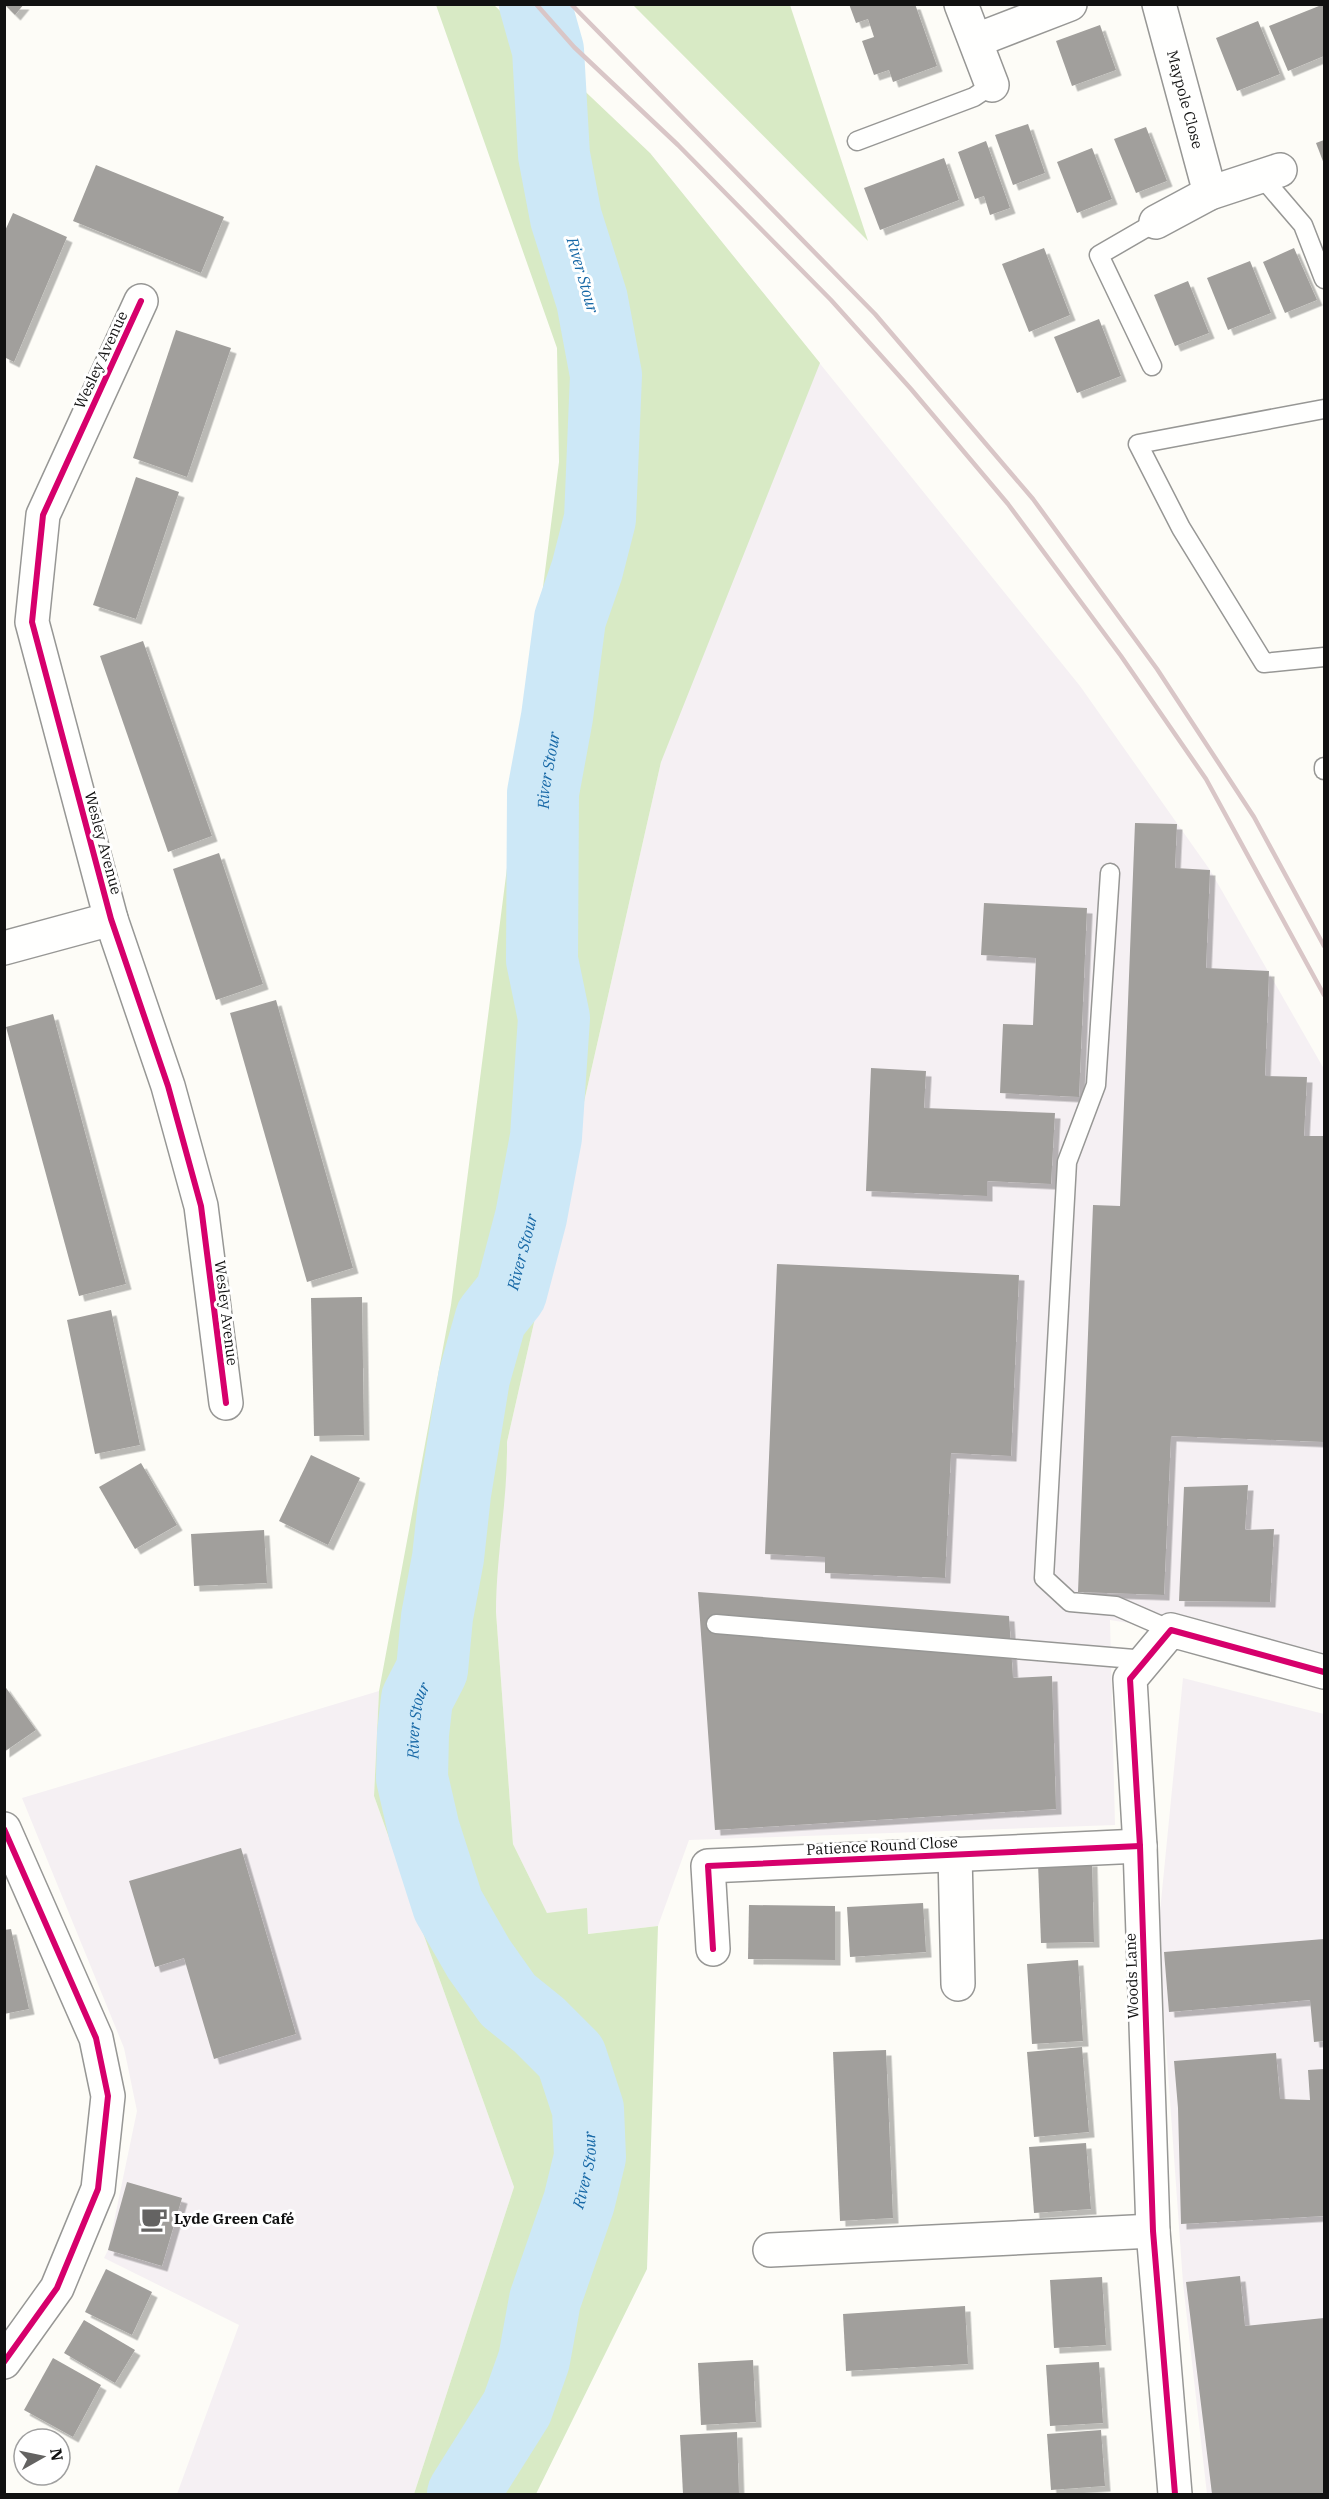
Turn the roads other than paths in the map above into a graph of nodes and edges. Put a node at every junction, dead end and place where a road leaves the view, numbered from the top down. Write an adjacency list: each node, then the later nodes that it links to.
1 (961, 4): 4 (street)
2 (1070, 4): 4 (street)
3 (1159, 4): 8 (street, Maypole Close)
4 (977, 40): 5 (street)
5 (992, 85): 6 (lane)
6 (857, 141)
7 (1270, 173): 8 (street); 10 (lane)
8 (1210, 194): 9 (street)
9 (1156, 222): 12 (lane)
10 (1324, 279)
11 (141, 301): 16 (street, Wesley Avenue)
12 (1152, 366)
13 (1324, 409): 14 (lane)
14 (1324, 657)
15 (1110, 873): 20 (lane)
16 (111, 919): 17 (street); 18 (street, Wesley Avenue)
17 (4, 948)
18 (226, 1403)
19 (716, 1624): 21 (lane)
20 (1171, 1630): 21 (street, Woods Lane); 22 (street)
21 (1146, 1660): 24 (street, Woods Lane)
22 (1324, 1672)
23 (4, 1829): 30 (street)
24 (1140, 1846): 25 (street, Patience Round Close); 28 (street, Woods Lane)
25 (955, 1854): 26 (street, Patience Round Close); 27 (street, Patience Round Close)
26 (713, 1949)
27 (958, 1984)
28 (1153, 2231): 29 (street); 31 (street, Woods Lane)
29 (770, 2250)
30 (4, 2362)
31 (1175, 2494)

